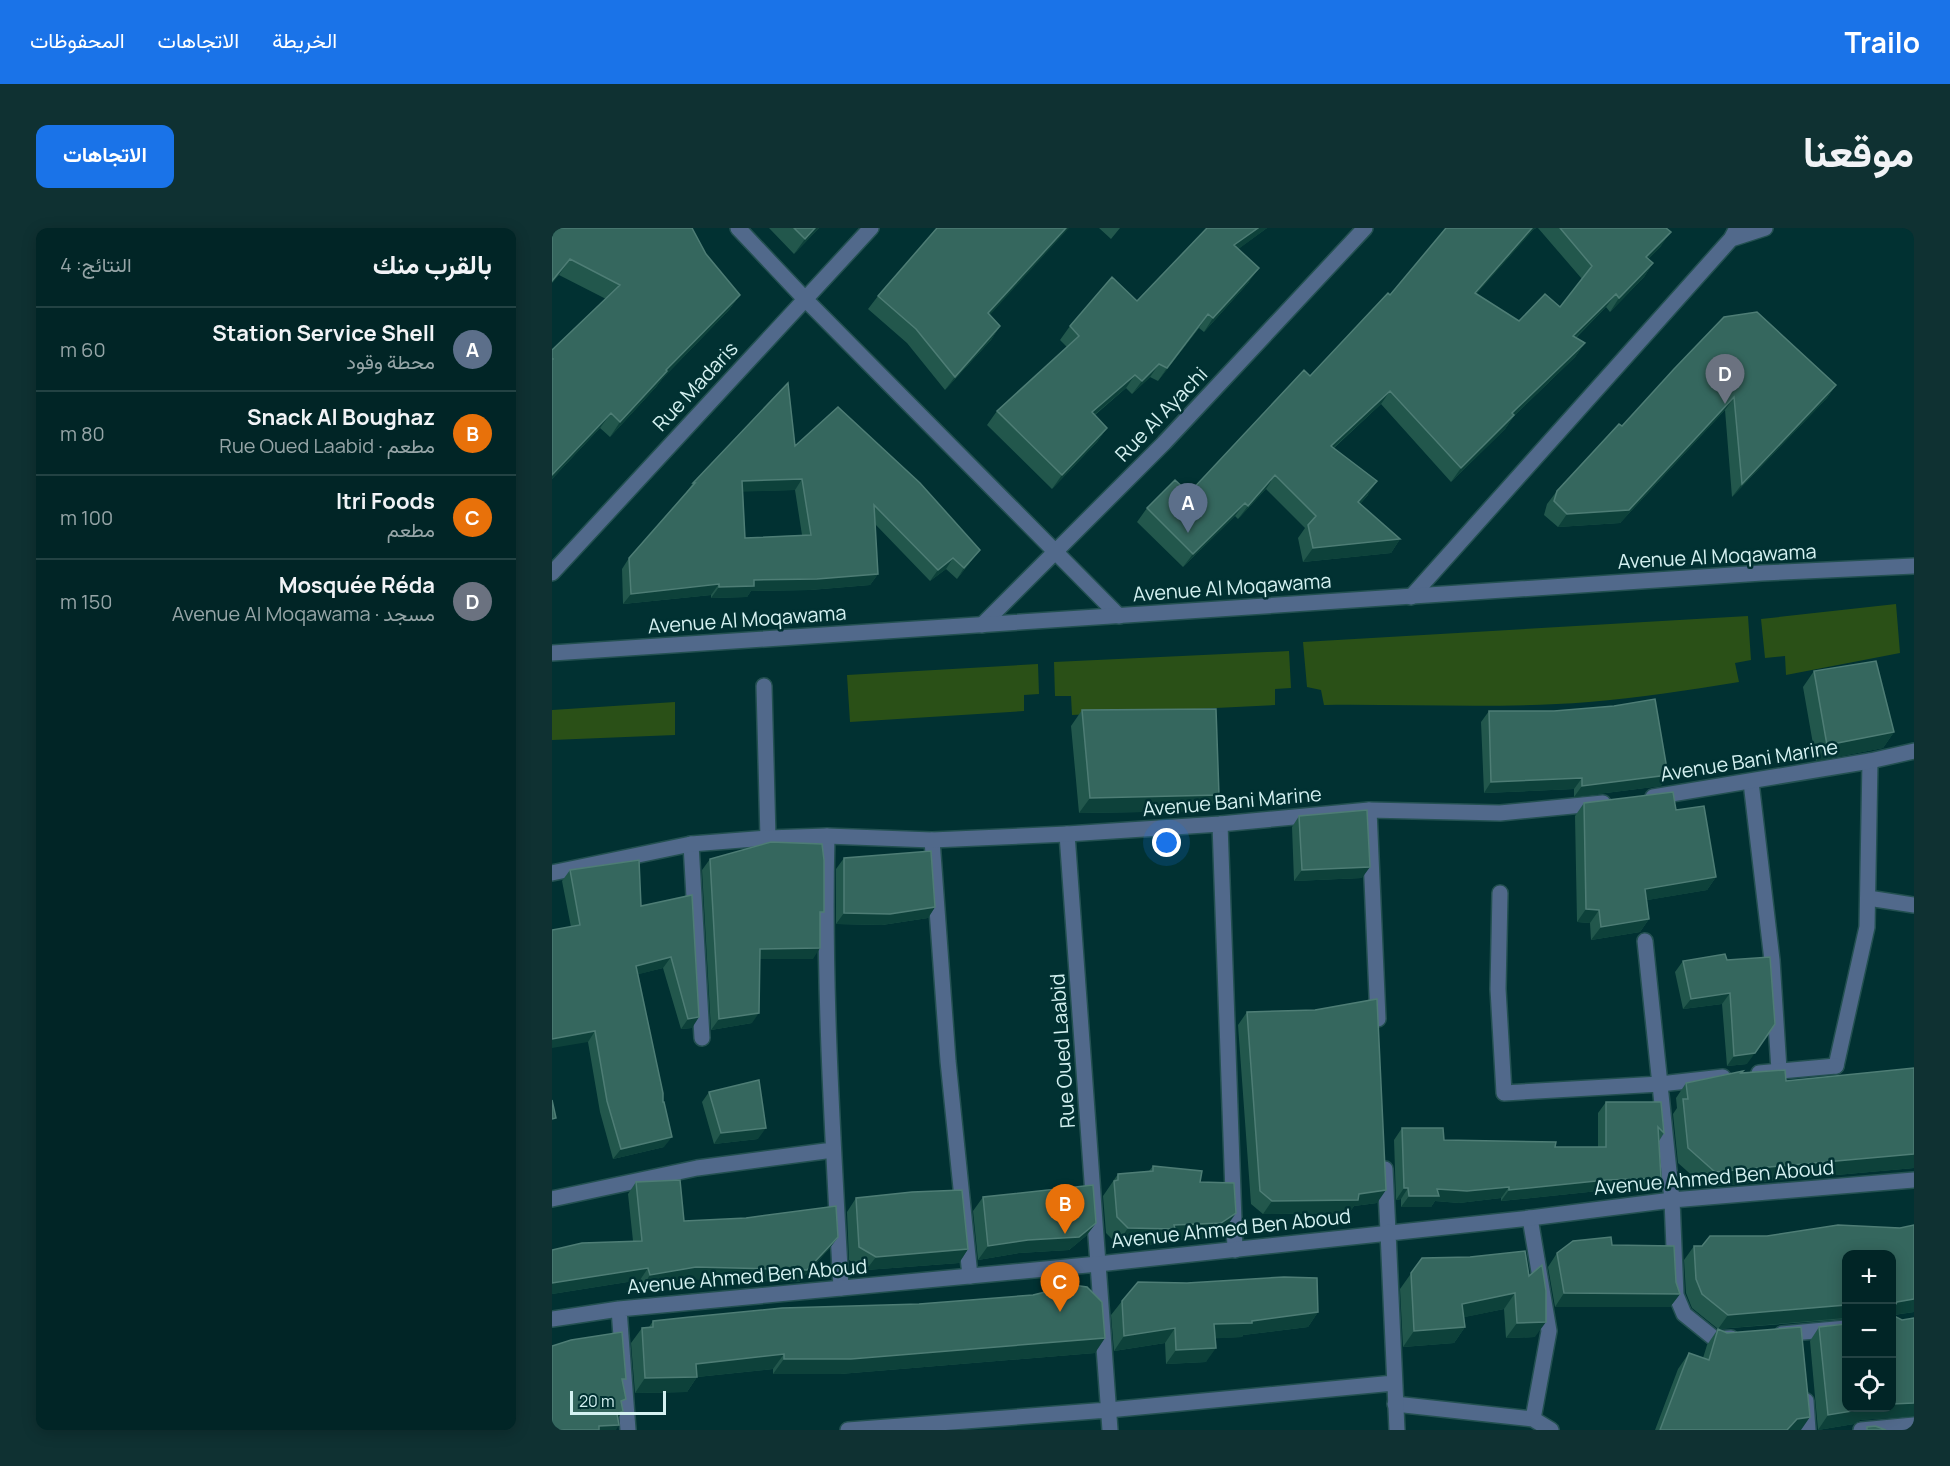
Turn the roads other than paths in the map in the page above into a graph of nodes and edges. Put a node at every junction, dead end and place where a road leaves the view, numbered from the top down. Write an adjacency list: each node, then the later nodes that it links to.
1 (738, 228): 6 (street)
2 (871, 228): 6 (street, Rue Madaris)
3 (1365, 228): 7 (street, Rue Al Ayachi)
4 (1765, 228): 5 (street)
5 (1734, 234): 10 (street)
6 (804, 298): 7 (street); 9 (street, Rue Madaris)
7 (1055, 552): 11 (street); 12 (street, Rue Al Ayachi)
8 (1914, 566): 10 (street, Avenue Al Moqawama)
9 (552, 573)
10 (1411, 597): 11 (street, Avenue Al Moqawama)
11 (1119, 615): 12 (street, Avenue Al Moqawama)
12 (982, 625): 13 (street, Avenue Al Moqawama)
13 (552, 653)
14 (764, 686): 22 (street)
15 (1914, 751): 16 (street, Avenue Bani Marine)
16 (1870, 761): 17 (street, Avenue Bani Marine); 27 (street)
17 (1751, 782): 18 (street, Avenue Bani Marine); 32 (street)
18 (1369, 810): 19 (street, Avenue Bani Marine); 30 (street)
19 (1220, 824): 20 (street, Avenue Bani Marine); 41 (street)
20 (1067, 834): 23 (street, Avenue Bani Marine); 42 (street, Rue Oued Laabid)
21 (826, 836): 22 (street, Avenue Bani Marine); 23 (street, Avenue Bani Marine); 34 (street)
22 (768, 838): 24 (street, Avenue Bani Marine)
23 (932, 840): 43 (street)
24 (691, 844): 25 (street, Avenue Bani Marine); 31 (street)
25 (552, 873)
26 (1500, 892): 33 (street)
27 (1868, 898): 28 (street); 32 (street)
28 (1914, 905)
29 (1645, 941): 33 (street)
30 (1378, 1029)
31 (702, 1038)
32 (1779, 1070): 33 (street)
33 (1660, 1084): 38 (street)
34 (833, 1150): 37 (street); 44 (street)
35 (1384, 1154): 40 (street)
36 (1914, 1180): 38 (street, Avenue Ahmed Ben Aboud)
37 (552, 1199)
38 (1672, 1200): 39 (street, Avenue Ahmed Ben Aboud); 49 (street)
39 (1530, 1218): 40 (street, Avenue Ahmed Ben Aboud); 54 (street)
40 (1388, 1232): 41 (street, Avenue Ahmed Ben Aboud); 50 (street)
41 (1235, 1250): 42 (street, Avenue Ahmed Ben Aboud)
42 (1098, 1264): 43 (street, Avenue Ahmed Ben Aboud); 53 (street, Rue Oued Laabid)
43 (970, 1276): 44 (street, Avenue Ahmed Ben Aboud)
44 (841, 1288): 45 (street, Avenue Ahmed Ben Aboud)
45 (619, 1309): 46 (street, Avenue Ahmed Ben Aboud); 56 (street)
46 (552, 1319)
47 (1842, 1329): 48 (street)
48 (1768, 1335)
49 (1747, 1337)
50 (1394, 1383): 52 (street); 53 (street)
51 (1804, 1387): 61 (street)
52 (1395, 1404): 54 (street); 59 (street)
53 (1108, 1410): 57 (street); 58 (street, Rue Oued Laabid)
54 (1533, 1419): 60 (street)
55 (1914, 1425): 62 (street)
56 (628, 1430)
57 (848, 1430)
58 (1110, 1430)
59 (1397, 1430)
60 (1551, 1430)
61 (1808, 1430)
62 (1861, 1430)

